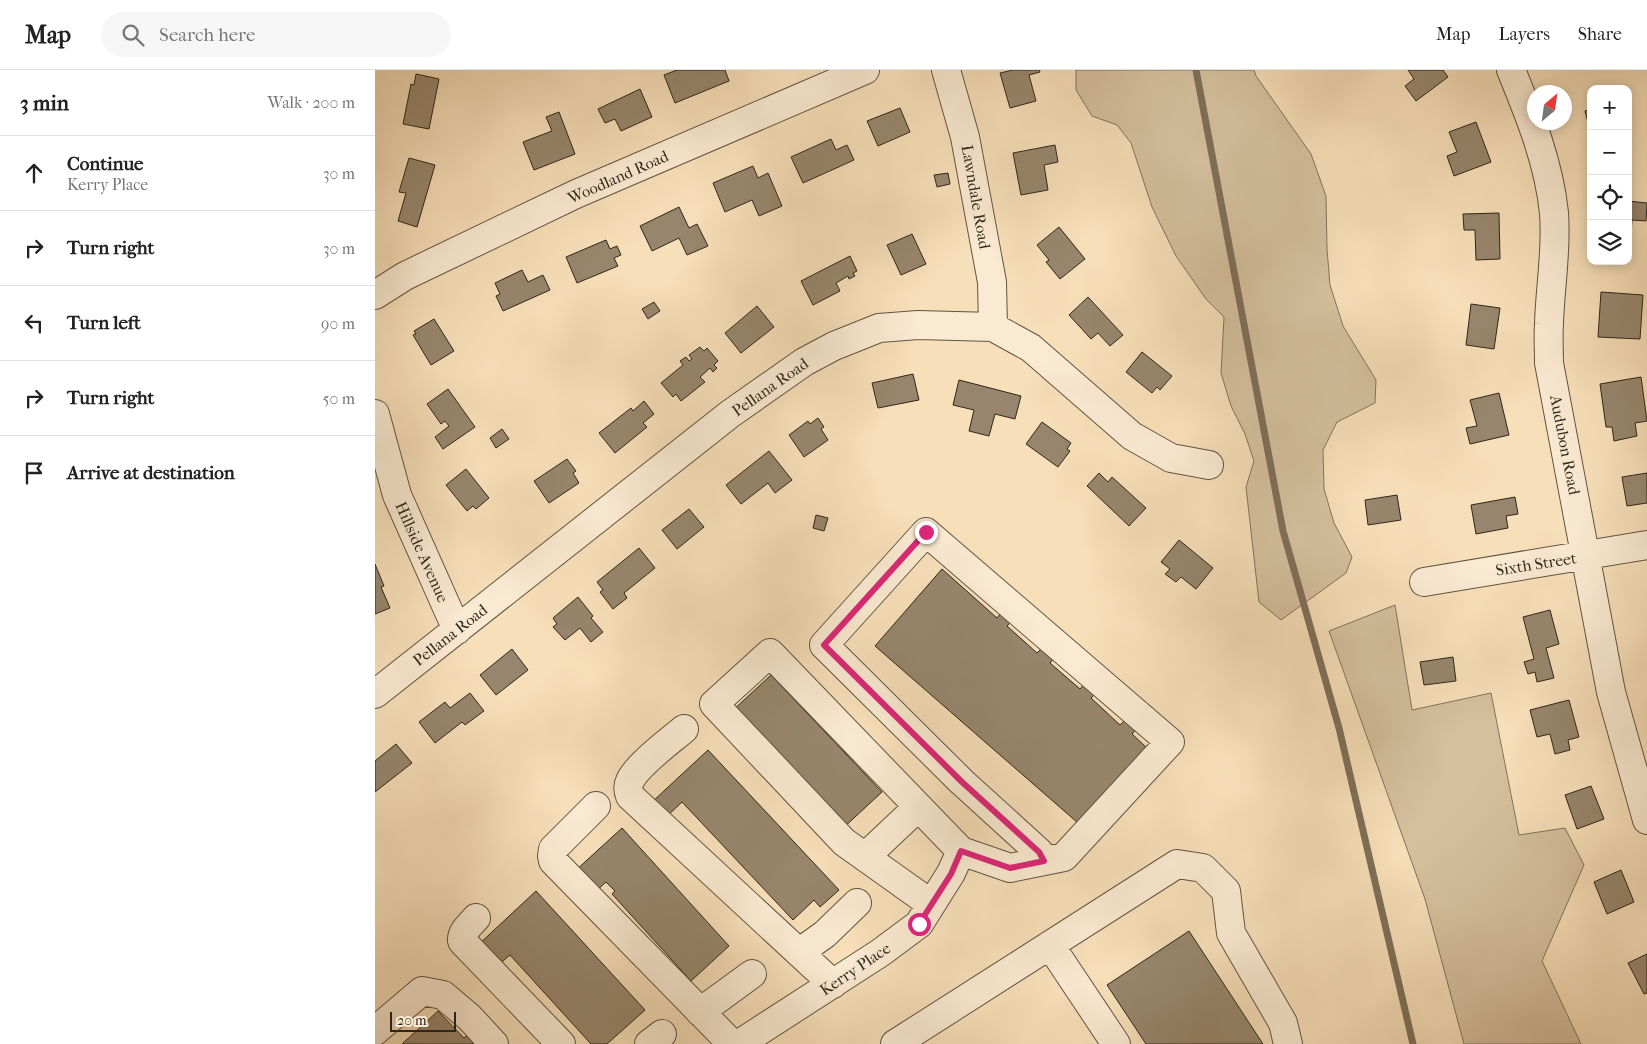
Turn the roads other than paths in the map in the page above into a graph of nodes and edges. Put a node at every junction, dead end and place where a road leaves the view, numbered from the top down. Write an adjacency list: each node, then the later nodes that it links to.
1 (865, 70): 4 (street, Woodland Road)
2 (946, 70): 5 (street, Lawndale Road)
3 (1511, 70): 9 (street, Audubon Road)
4 (375, 295)
5 (993, 327): 7 (street, Pellana Road); 11 (street, Pellana Road)
6 (375, 414): 11 (street, Hillside Avenue)
7 (1209, 466)
8 (1647, 545): 9 (street, Sixth Street)
9 (1586, 556): 10 (street, Sixth Street); 16 (street, Audubon Road)
10 (1424, 582)
11 (457, 630): 12 (street, Pellana Road)
12 (375, 694)
13 (684, 729): 24 (street)
14 (596, 806): 27 (street)
15 (918, 807): 17 (street); 17 (street); 19 (street)
16 (1647, 820)
17 (866, 856): 21 (street)
18 (1044, 861): 18 (street); 19 (street)
19 (956, 862): 21 (street, Kerry Place)
20 (857, 903): 24 (street)
21 (931, 904): 26 (street, Kerry Place)
22 (476, 918): 30 (street)
23 (1050, 945): 33 (street); 34 (street); 35 (street)
24 (800, 952): 26 (street)
25 (752, 974): 27 (street)
26 (833, 984): 32 (street, Kerry Place)
27 (700, 1012): 31 (street)
28 (375, 1031): 29 (street)
29 (494, 1044)
30 (561, 1044)
31 (732, 1044)
32 (739, 1044)
33 (895, 1044)
34 (1116, 1044)
35 (1288, 1044)

